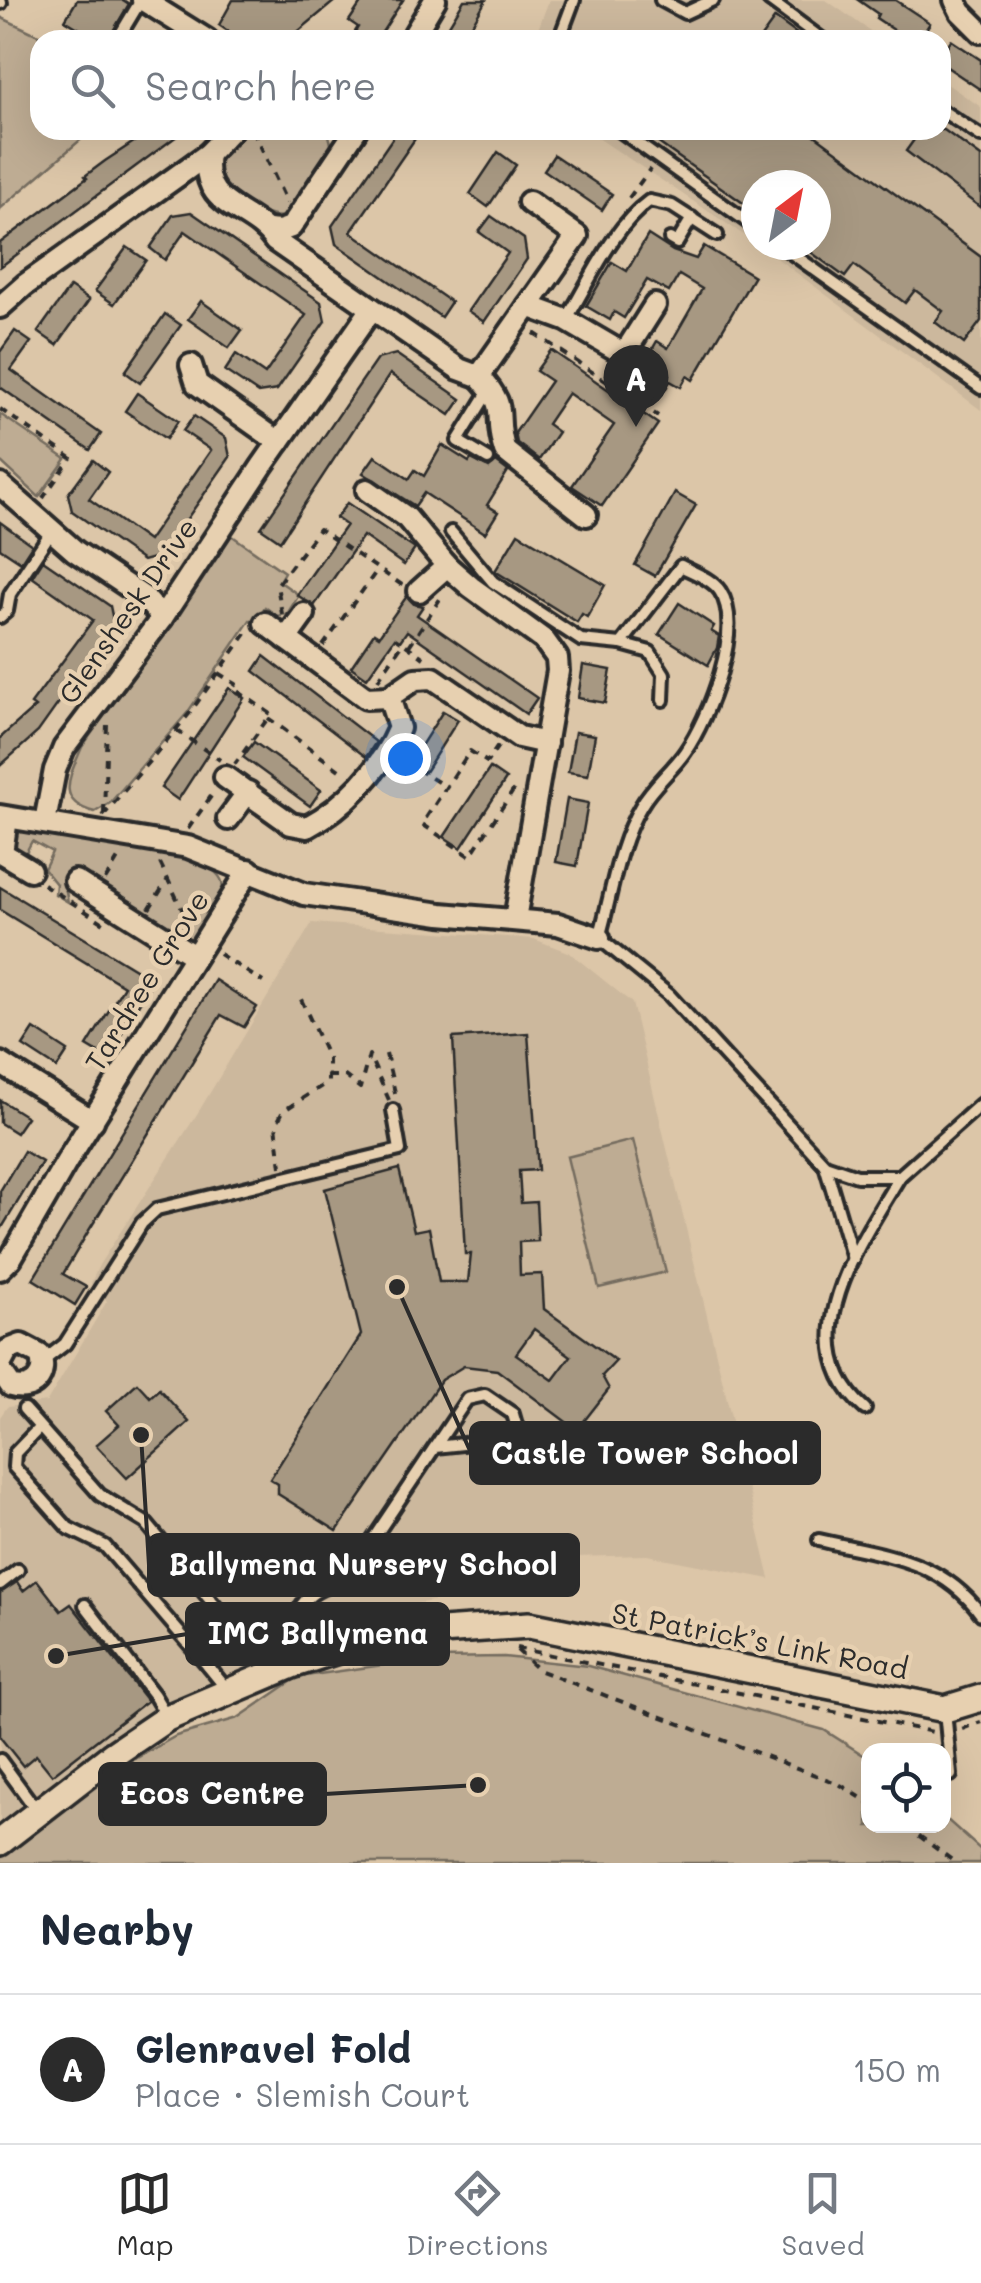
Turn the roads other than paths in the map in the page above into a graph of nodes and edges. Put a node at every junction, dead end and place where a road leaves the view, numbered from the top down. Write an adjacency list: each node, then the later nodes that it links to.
1 (142, 0): 8 (lane); 9 (street)
2 (435, 0): 10 (street)
3 (574, 0): 11 (lane)
4 (661, 0): 5 (lane)
5 (713, 0)
6 (769, 0): 12 (lane)
7 (955, 0): 13 (street)
8 (123, 30)
9 (191, 30)
10 (417, 30)
11 (564, 30)
12 (810, 30)
13 (981, 32)
14 (951, 116): 15 (lane)
15 (981, 136)
16 (221, 140): 19 (street)
17 (345, 140): 23 (street)
18 (632, 140): 21 (lane)
19 (208, 154): 24 (street); 30 (street)
20 (529, 202): 32 (street)
21 (741, 217)
22 (692, 218): 25 (lane); 26 (lane); 33 (lane)
23 (295, 223): 24 (street); 27 (street)
24 (267, 230): 27 (street)
25 (718, 235)
26 (670, 239)
27 (299, 258): 31 (street)
28 (801, 260): 36 (lane)
29 (654, 305): 33 (street)
30 (0, 306)
31 (371, 310): 35 (street); 37 (street, Glenshesk Drive)
32 (523, 314): 33 (street); 35 (street)
33 (566, 320)
34 (190, 365): 37 (street)
35 (484, 382): 38 (lane); 41 (street)
36 (981, 388)
37 (279, 442): 48 (street, Glenshesk Drive)
38 (488, 459)
39 (0, 485): 42 (street)
40 (367, 490): 44 (street)
41 (586, 515)
42 (51, 532): 47 (lane); 48 (street)
43 (451, 532): 51 (lane)
44 (452, 571): 45 (street); 54 (street)
45 (419, 591)
46 (304, 614): 50 (street)
47 (0, 617)
48 (162, 618): 59 (street, Glenshesk Drive)
49 (265, 623): 50 (street)
50 (286, 638): 52 (street)
51 (621, 644): 53 (lane); 64 (lane)
52 (388, 698): 54 (street); 56 (street)
53 (663, 700)
54 (544, 753): 63 (street)
55 (225, 777): 56 (street)
56 (248, 792): 58 (street)
57 (3, 817): 59 (street); 60 (street)
58 (228, 819)
59 (45, 822): 61 (street)
60 (30, 870)
61 (248, 870): 63 (street); 65 (street, Tardree Grove)
62 (85, 892): 65 (street)
63 (515, 920): 64 (street)
64 (599, 938): 70 (lane)
65 (198, 950): 69 (street, Tardree Grove)
66 (0, 1063): 69 (street)
67 (981, 1104): 71 (lane)
68 (393, 1110): 75 (lane)
69 (93, 1121): 73 (street, Tardree Grove)
70 (825, 1165): 71 (lane); 72 (lane)
71 (900, 1176): 72 (lane)
72 (853, 1259): 77 (lane)
73 (0, 1270)
74 (7, 1346): 75 (street); 76 (street)
75 (43, 1362): 76 (street)
76 (4, 1375): 78 (lane)
77 (865, 1409)
78 (36, 1431): 86 (lane); 86 (lane)
79 (435, 1448): 79 (lane); 85 (lane)
80 (819, 1540): 84 (lane)
81 (18, 1570): 82 (lane)
82 (0, 1584)
83 (86, 1605): 89 (lane)
84 (981, 1614)
85 (292, 1665): 87 (street, St Patrick’s Link Road); 90 (street, St Patrick’s Link Road)
86 (208, 1666): 87 (lane)
87 (230, 1693): 89 (street, St Patrick’s Link Road)
88 (981, 1698): 90 (street, St Patrick’s Link Road)
89 (167, 1718): 93 (street, St Patrick’s Link Road)
90 (946, 1722): 91 (lane)
91 (948, 1743)
92 (0, 1760): 93 (lane)
93 (39, 1813): 94 (street, St Patrick’s Link Road)
94 (0, 1842)

